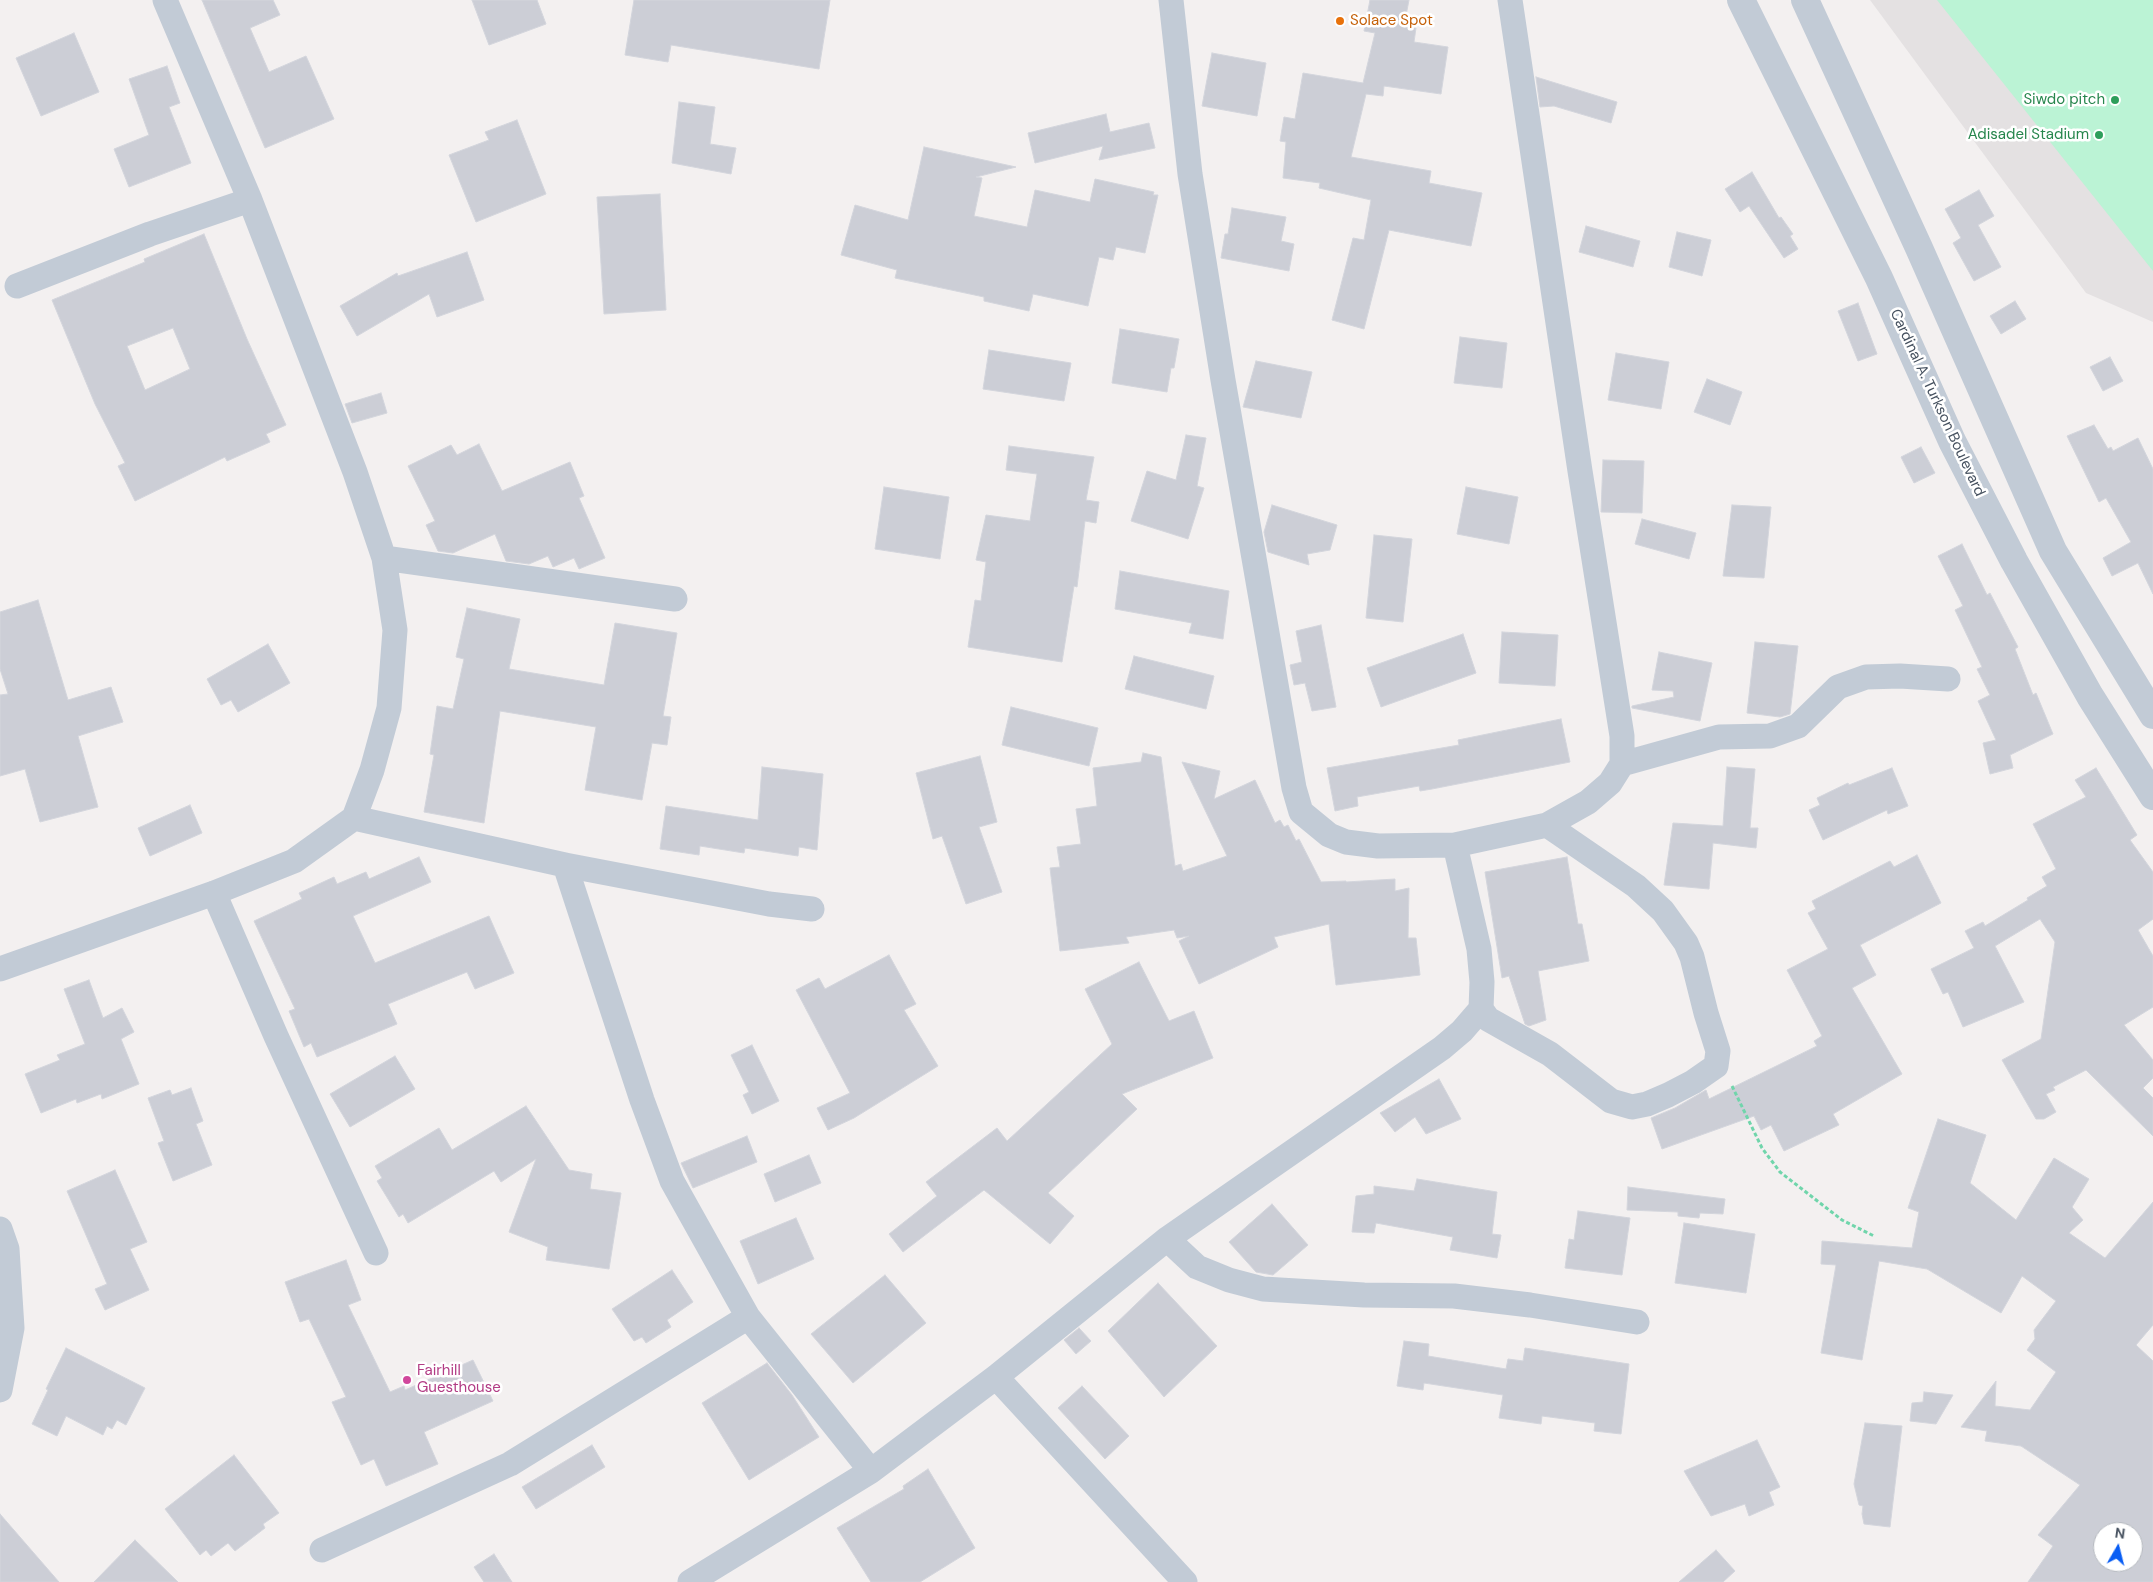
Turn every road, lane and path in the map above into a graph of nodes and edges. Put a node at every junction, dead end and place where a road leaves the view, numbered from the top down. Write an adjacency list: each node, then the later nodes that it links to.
1 (165, 0): 6 (street)
2 (1170, 0): 16 (street)
3 (1510, 0): 12 (street)
4 (1805, 0): 11 (street)
5 (1744, 1): 13 (street, Cardinal A. Turkson Boulevard)
6 (250, 200): 7 (street); 8 (street)
7 (17, 286)
8 (384, 558): 9 (street); 14 (street)
9 (675, 599)
10 (1948, 679): 12 (street)
11 (2153, 715)
12 (1622, 764): 15 (street)
13 (2153, 796)
14 (354, 818): 17 (street); 18 (street)
15 (1547, 825): 16 (street); 22 (street)
16 (1455, 845): 21 (street)
17 (565, 865): 19 (street); 27 (street)
18 (214, 893): 20 (street); 26 (street)
19 (812, 909)
20 (0, 969)
21 (1481, 1009): 22 (street); 25 (street)
22 (1716, 1066): 24 (path)
23 (0, 1229): 30 (street)
24 (1874, 1236)
25 (1167, 1239): 28 (street); 29 (street)
26 (376, 1253)
27 (748, 1317): 31 (street); 32 (street)
28 (1637, 1322)
29 (996, 1376): 31 (street); 34 (street)
30 (0, 1390)
31 (872, 1471): 33 (street)
32 (322, 1550)
33 (690, 1582)
34 (1185, 1582)

